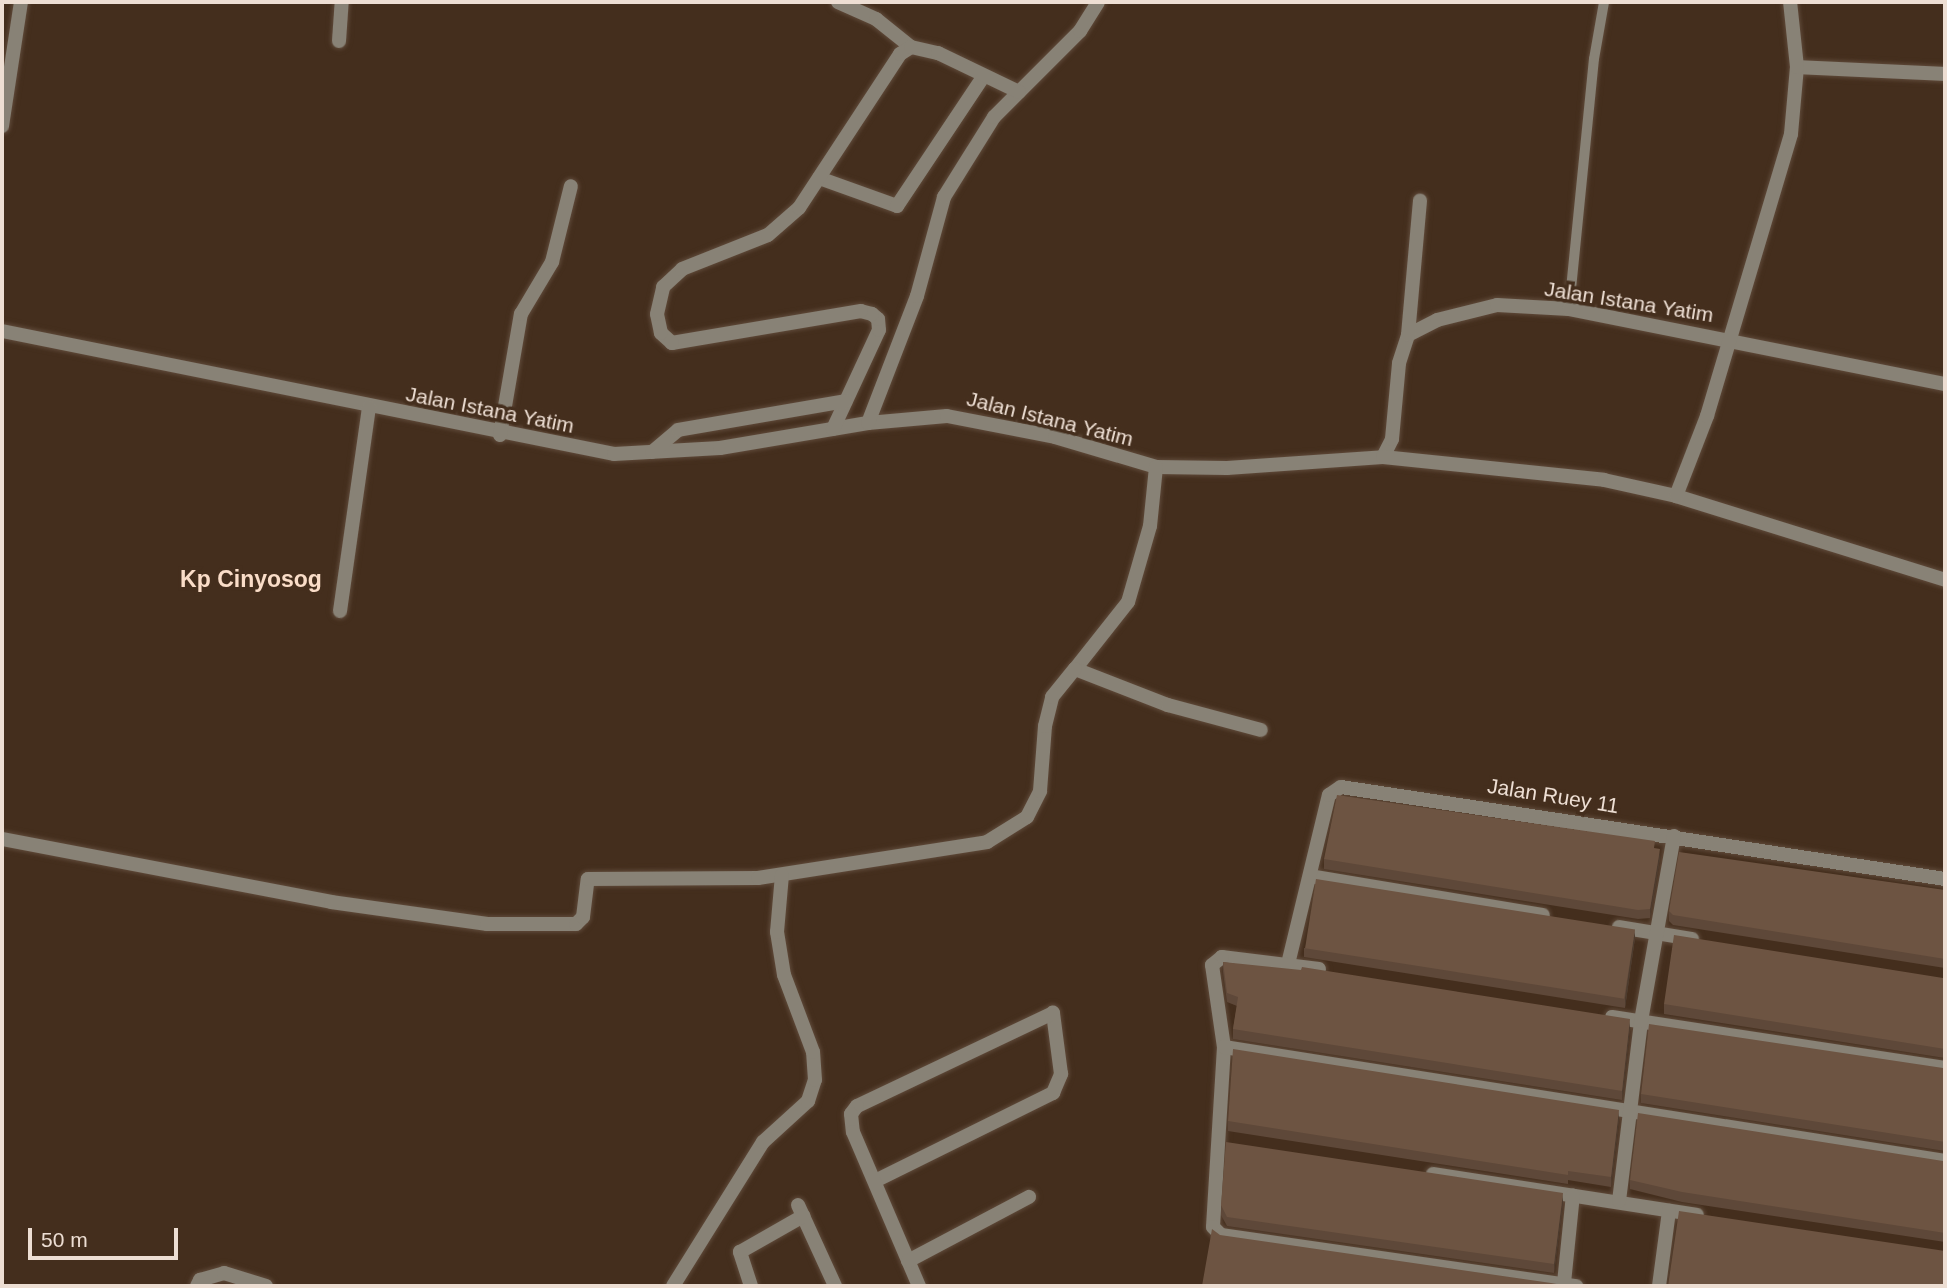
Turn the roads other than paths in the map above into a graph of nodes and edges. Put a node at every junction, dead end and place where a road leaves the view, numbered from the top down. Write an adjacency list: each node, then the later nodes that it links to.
1 (20, 2): 13 (street)
2 (342, 2): 7 (street)
3 (838, 2): 8 (street)
4 (1098, 2): 12 (street)
5 (1604, 2): 17 (lane)
6 (1790, 2): 9 (street)
7 (339, 41)
8 (911, 47): 11 (street); 14 (street)
9 (1797, 67): 10 (street); 20 (street)
10 (1945, 74)
11 (983, 77): 12 (street); 14 (street)
12 (1019, 92): 24 (street)
13 (2, 125)
14 (819, 178): 22 (street)
15 (571, 186): 26 (street)
16 (1420, 201): 19 (street)
17 (1569, 309): 19 (street, Jalan Istana Yatim); 20 (street, Jalan Istana Yatim)
18 (2, 331): 23 (street, Jalan Istana Yatim)
19 (1408, 335): 28 (street)
20 (1731, 340): 21 (street, Jalan Istana Yatim); 30 (street)
21 (1945, 384)
22 (846, 401): 25 (street); 27 (street)
23 (369, 407): 26 (street, Jalan Istana Yatim); 32 (street)
24 (868, 423): 25 (street, Jalan Istana Yatim); 29 (street, Jalan Istana Yatim)
25 (833, 429): 27 (street, Jalan Istana Yatim)
26 (500, 435): 27 (street, Jalan Istana Yatim)
27 (652, 452)
28 (1383, 457): 29 (street, Jalan Istana Yatim); 30 (street, Jalan Istana Yatim)
29 (1156, 467): 33 (street)
30 (1676, 496): 31 (street, Jalan Istana Yatim)
31 (1945, 580)
32 (340, 611)
33 (1075, 669): 34 (street); 37 (street)
34 (1261, 730)
35 (1674, 836): 38 (street, Jalan Ruey 11); 39 (street, Jalan Ruey 11); 42 (street)
36 (2, 839): 37 (street)
37 (782, 875): 63 (street)
38 (1310, 876): 40 (street); 44 (street, Jalan Ruey 11)
39 (1945, 879)
40 (1564, 918)
41 (1605, 925): 42 (street)
42 (1658, 934): 43 (street); 47 (street)
43 (1713, 942)
44 (1288, 964): 45 (street); 48 (street)
45 (1329, 971)
46 (1600, 1015): 47 (street)
47 (1641, 1021): 49 (street); 50 (street)
48 (1224, 1047): 50 (street); 60 (street)
49 (1945, 1068)
50 (1629, 1111): 51 (street); 56 (street)
51 (1945, 1161)
52 (1423, 1172): 54 (street)
53 (875, 1181): 53 (street); 59 (street)
54 (1573, 1195): 56 (street); 60 (street)
55 (1029, 1197): 59 (street)
56 (1619, 1201): 57 (street)
57 (1669, 1211): 58 (street); 67 (street)
58 (1710, 1217)
59 (908, 1261): 66 (street)
60 (1570, 1285)
61 (197, 1286): 62 (street)
62 (266, 1286)
63 (673, 1286)
64 (751, 1286): 65 (street)
65 (835, 1286)
66 (919, 1286)
67 (1659, 1286)

